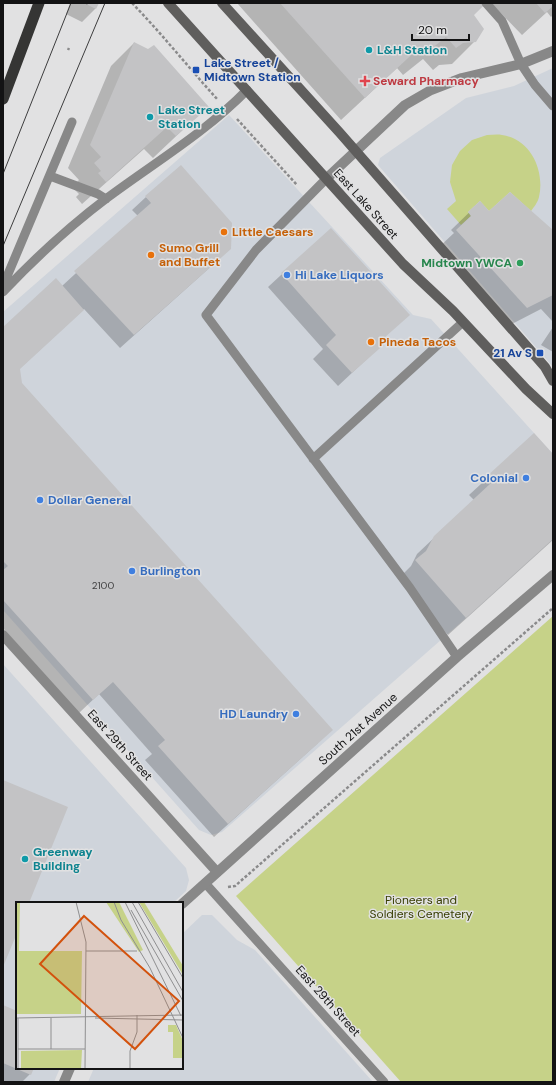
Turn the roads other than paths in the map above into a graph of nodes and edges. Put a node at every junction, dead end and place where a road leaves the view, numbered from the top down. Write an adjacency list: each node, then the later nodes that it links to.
1 (39, 3): 8 (highway)
2 (168, 3): 7 (main road, East Lake Street)
3 (222, 3): 11 (main road)
4 (486, 3): 6 (lane)
5 (553, 50): 6 (street)
6 (521, 64): 9 (lane); 11 (street)
7 (247, 90): 13 (main road, East Lake Street); 14 (lane)
8 (3, 99)
9 (553, 106)
10 (72, 122): 12 (lane)
11 (355, 151): 13 (street); 18 (main road)
12 (50, 176): 14 (lane); 15 (lane)
13 (326, 178): 17 (main road, East Lake Street); 20 (lane)
14 (106, 199): 16 (lane)
15 (3, 286)
16 (3, 292)
17 (463, 322): 19 (main road, East Lake Street); 20 (lane)
18 (553, 381)
19 (553, 414)
20 (313, 459): 23 (lane)
21 (553, 575): 23 (street, South 21st Avenue)
22 (3, 635): 24 (street, East 29th Street)
23 (457, 657): 24 (street, South 21st Avenue)
24 (217, 872): 25 (street, South 21st Avenue)
25 (205, 883): 26 (street, South 21st Avenue); 29 (lane, East 29th Street)
26 (183, 903)
27 (70, 1069): 28 (street)
28 (64, 1082)
29 (384, 1082)

